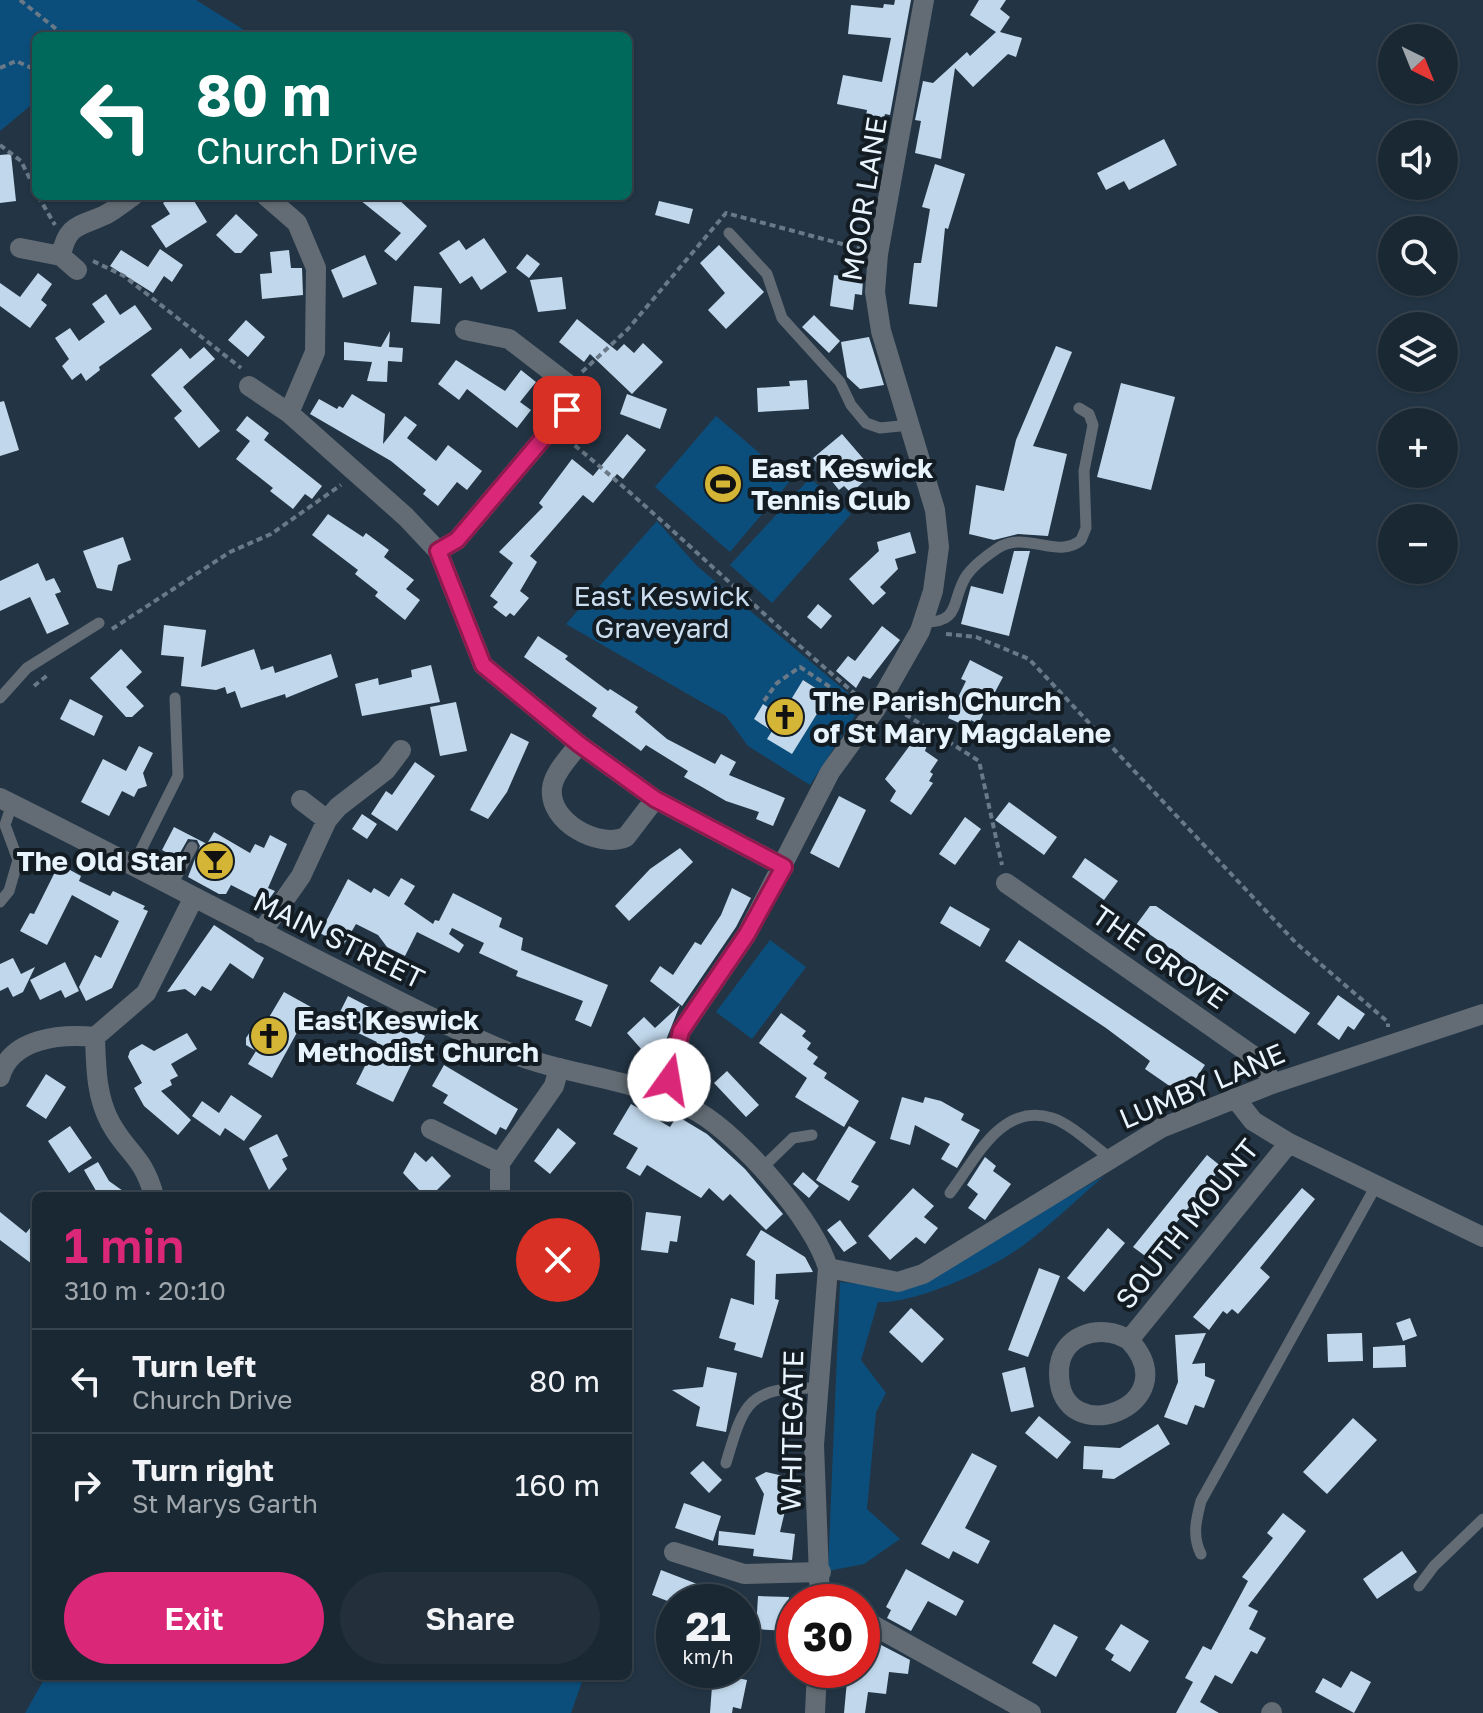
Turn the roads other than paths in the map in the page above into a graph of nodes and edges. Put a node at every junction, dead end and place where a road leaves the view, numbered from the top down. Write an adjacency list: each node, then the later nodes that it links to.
1 (924, 0): 10 (street, MOOR LANE)
2 (127, 200): 5 (street)
3 (271, 200): 9 (street)
4 (729, 233): 10 (lane)
5 (20, 248)
6 (465, 330): 11 (street)
7 (249, 386): 9 (street)
8 (1079, 408): 13 (lane)
9 (289, 413): 11 (street)
10 (910, 425): 13 (street, MOOR LANE)
11 (438, 551): 16 (street)
12 (99, 623): 14 (lane)
13 (921, 627): 24 (street, MOOR LANE)
14 (0, 698)
15 (175, 698): 23 (lane)
16 (579, 744): 18 (street); 18 (street)
17 (401, 750): 21 (street)
18 (655, 799): 24 (street)
19 (301, 800): 21 (street)
20 (6, 801): 23 (street, MAIN STREET); 28 (lane)
21 (327, 820): 29 (street)
22 (192, 847): 26 (lane)
23 (133, 866): 26 (street, MAIN STREET)
24 (784, 867): 35 (street, MOOR LANE)
25 (1006, 883): 34 (street, THE GROVE)
26 (171, 887): 27 (street, MAIN STREET)
27 (193, 899): 29 (street, MAIN STREET); 31 (street)
28 (0, 902)
29 (261, 933): 32 (street, MAIN STREET)
30 (1483, 1014): 34 (street, LUMBY LANE)
31 (95, 1037): 33 (street); 44 (street)
32 (559, 1068): 35 (street, MAIN STREET); 41 (street)
33 (0, 1077)
34 (1272, 1084): 36 (street, LUMBY LANE)
35 (666, 1096): 42 (street, MAIN STREET)
36 (1235, 1098): 39 (street); 40 (street, LUMBY LANE)
37 (431, 1129): 41 (street)
38 (812, 1135): 42 (lane)
39 (1289, 1143): 43 (street); 49 (street, SOUTH MOUNT)
40 (1109, 1157): 46 (lane); 48 (street, LUMBY LANE)
41 (500, 1163): 45 (street)
42 (761, 1169): 48 (street, MAIN STREET)
43 (1377, 1184): 47 (street); 54 (lane)
44 (153, 1192)
45 (500, 1192)
46 (950, 1193)
47 (1483, 1237)
48 (828, 1268): 50 (street, WHITEGATE)
49 (1129, 1340): 49 (street, SOUTH MOUNT)
50 (817, 1388): 51 (lane); 55 (street, WHITEGATE)
51 (726, 1463)
52 (1483, 1519): 57 (lane)
53 (674, 1552): 55 (street)
54 (1201, 1554)
55 (821, 1572): 56 (street, WHITEGATE)
56 (822, 1584)
57 (1419, 1586)
58 (880, 1629): 61 (street)
59 (816, 1688): 60 (street)
60 (815, 1713)
61 (1031, 1713)

